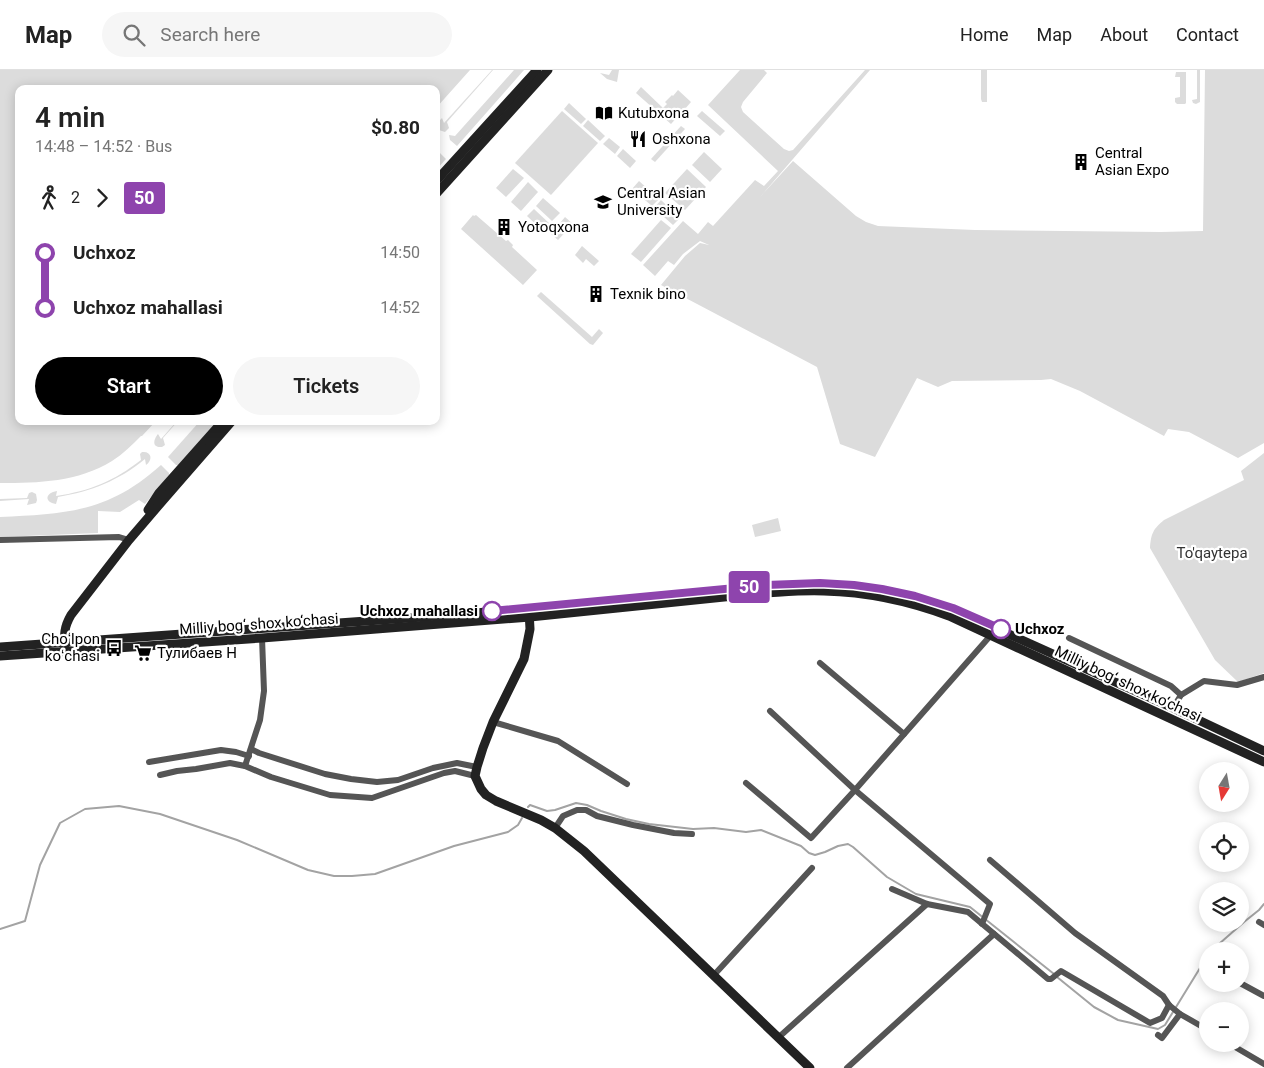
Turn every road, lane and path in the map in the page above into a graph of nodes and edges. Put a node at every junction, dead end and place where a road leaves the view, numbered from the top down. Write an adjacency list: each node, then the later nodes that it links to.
1 (536, 70): 3 (main road)
2 (548, 70): 4 (main road)
3 (440, 177)
4 (440, 190)
5 (219, 425): 8 (main road)
6 (228, 425): 8 (main road)
7 (0, 540): 8 (street)
8 (130, 540): 14 (main road)
9 (529, 612): 10 (main road, Milliy bog‘ shox ko‘chasi); 11 (main road, Milliy bog‘ shox ko‘chasi); 18 (main road, Milliy bog‘ shox ko‘chasi); 24 (main road)
10 (345, 627): 12 (main road, Milliy bog‘ shox ko‘chasi); 14 (main road, Milliy bog‘ shox ko‘chasi)
11 (991, 635): 19 (main road, Milliy bog‘ shox ko‘chasi); 25 (street)
12 (262, 638): 14 (main road, Milliy bog‘ shox ko‘chasi); 27 (street)
13 (1069, 638): 21 (street)
14 (65, 647): 15 (main road, Milliy bog‘ shox ko‘chasi); 16 (main road, Milliy bog‘ shox ko‘chasi)
15 (0, 648)
16 (0, 656)
17 (820, 663): 25 (street)
18 (1085, 668): 19 (main road); 22 (main road, Milliy bog‘ shox ko‘chasi)
19 (1081, 677): 29 (main road, Milliy bog‘ shox ko‘chasi)
20 (1264, 677): 21 (street)
21 (1182, 695): 22 (street)
22 (1173, 708): 26 (main road, Milliy bog‘ shox ko‘chasi)
23 (770, 711): 35 (street)
24 (493, 722): 31 (main road); 34 (street)
25 (904, 734): 35 (street)
26 (1264, 751)
27 (250, 752): 28 (street); 30 (street); 31 (street)
28 (149, 762)
29 (1264, 762)
30 (245, 766): 31 (street); 32 (street)
31 (476, 772): 36 (main road)
32 (160, 775)
33 (746, 783): 35 (street)
34 (627, 784)
35 (855, 790): 42 (street)
36 (555, 828): 37 (street); 44 (main road)
37 (692, 834)
38 (990, 860): 47 (street)
39 (812, 868): 44 (street)
40 (892, 889): 41 (street)
41 (927, 904): 42 (street); 51 (street)
42 (984, 920): 43 (street)
43 (994, 934): 47 (street); 55 (street)
44 (714, 975): 51 (main road)
45 (1249, 988): 46 (street)
46 (1264, 996)
47 (1169, 1006): 48 (street)
48 (1180, 1014): 49 (street); 50 (street)
49 (1199, 1025)
50 (1158, 1035)
51 (779, 1037): 54 (main road)
52 (1244, 1052): 53 (street)
53 (1264, 1064)
54 (810, 1068)
55 (847, 1068)

